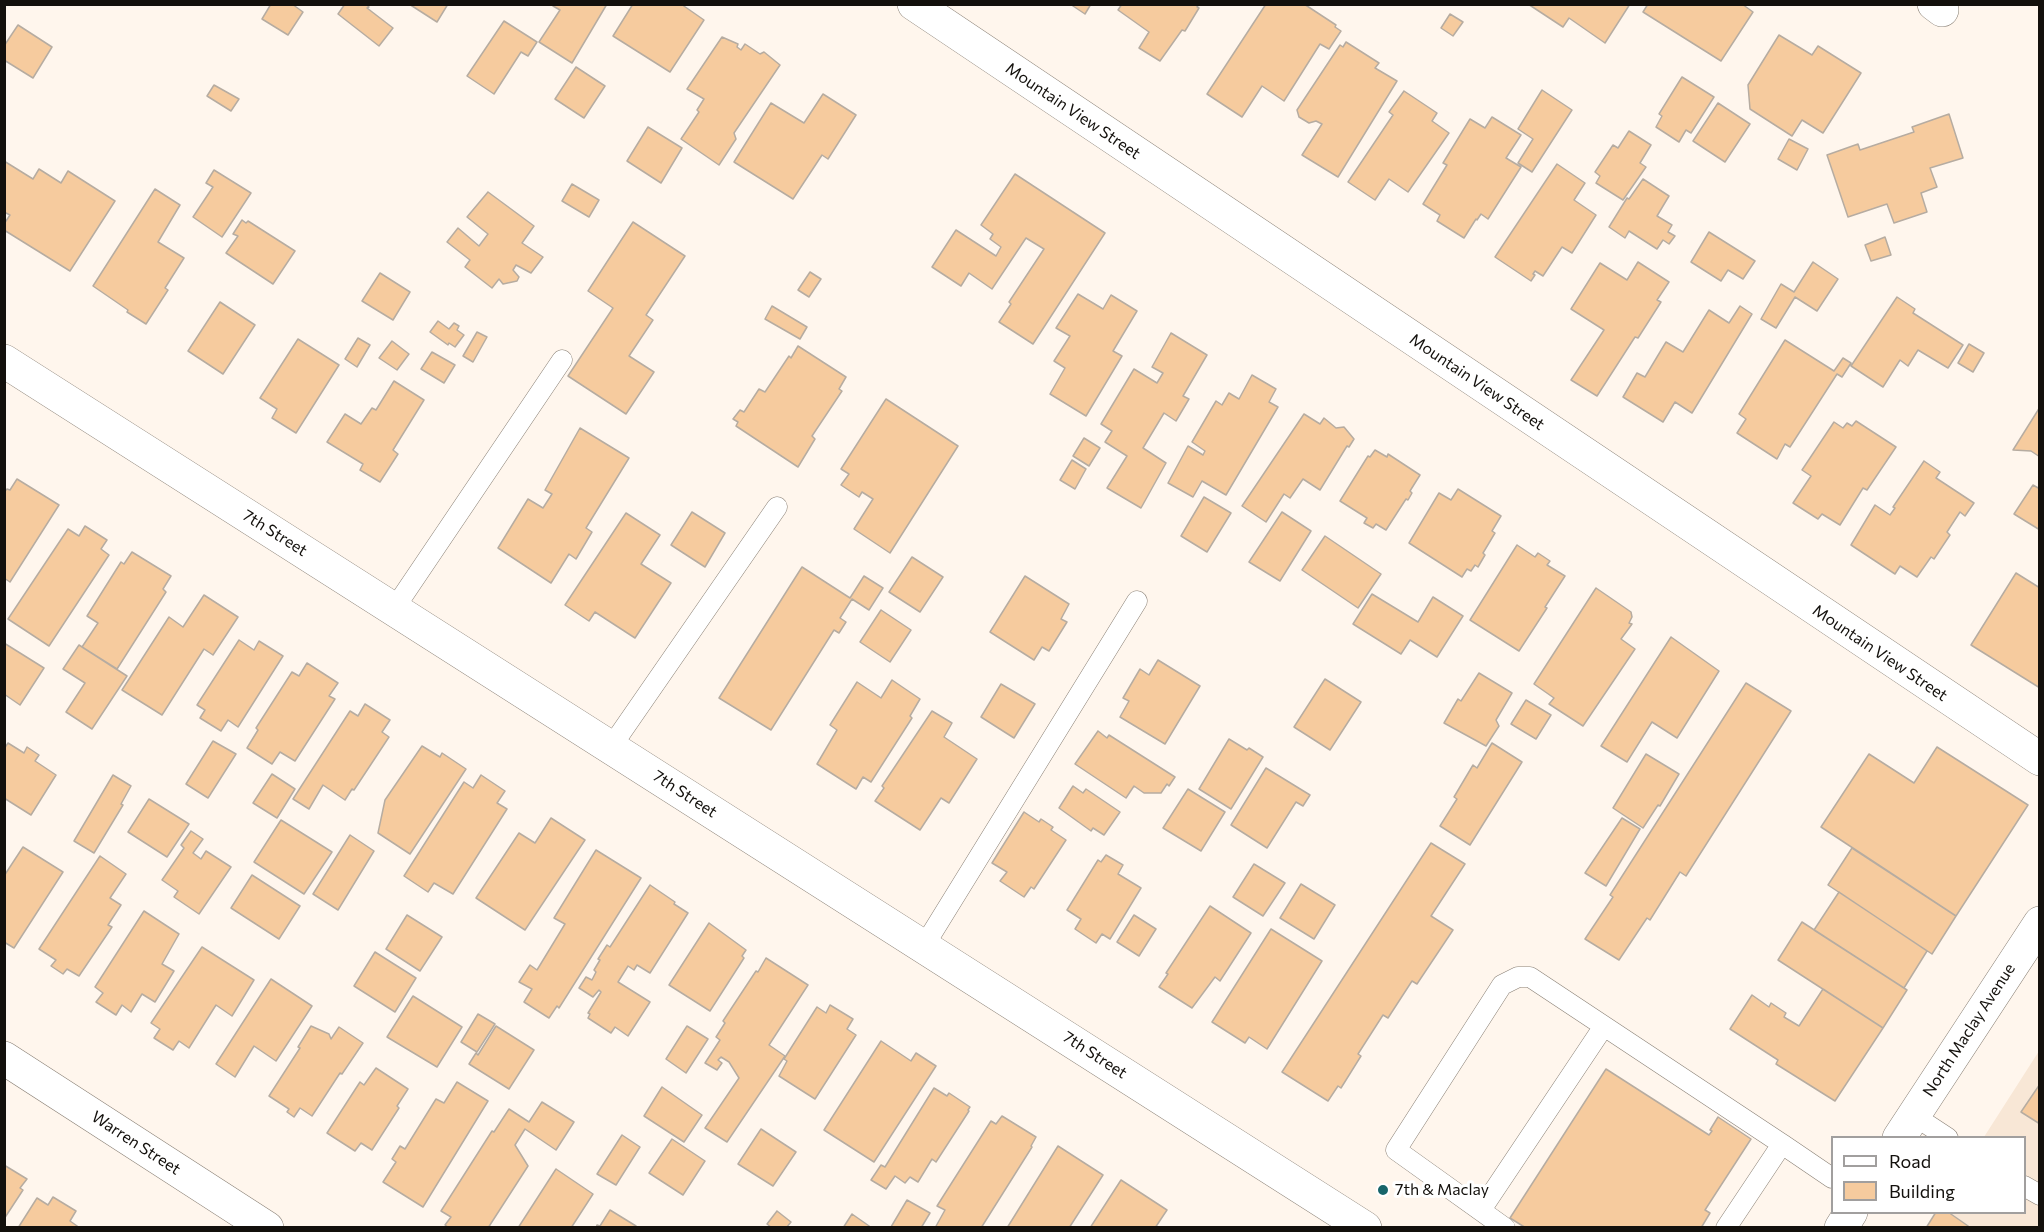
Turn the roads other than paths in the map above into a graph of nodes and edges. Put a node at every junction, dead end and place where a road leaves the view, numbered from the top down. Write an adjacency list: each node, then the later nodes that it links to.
1 (914, 4): 8 (street, Mountain View Street)
2 (562, 360): 6 (lane)
3 (4, 361): 6 (street, 7th Street)
4 (777, 507): 7 (lane)
5 (1137, 601): 10 (lane)
6 (394, 609): 7 (street, 7th Street)
7 (611, 747): 10 (street, 7th Street)
8 (2040, 759)
9 (2040, 923): 13 (street, North Maclay Avenue)
10 (924, 946): 23 (street, 7th Street)
11 (1604, 1026): 15 (lane); 19 (lane); 19 (lane)
12 (4, 1058): 22 (street, Warren Street)
13 (1906, 1126): 14 (lane)
14 (1944, 1136)
15 (1782, 1144): 16 (lane); 24 (lane)
16 (1831, 1177)
17 (2026, 1187): 18 (lane)
18 (2040, 1196)
19 (1481, 1210): 21 (lane)
20 (1850, 1214): 25 (street)
21 (1500, 1226)
22 (267, 1227)
23 (1365, 1227)
24 (1726, 1227)
25 (1841, 1227)

